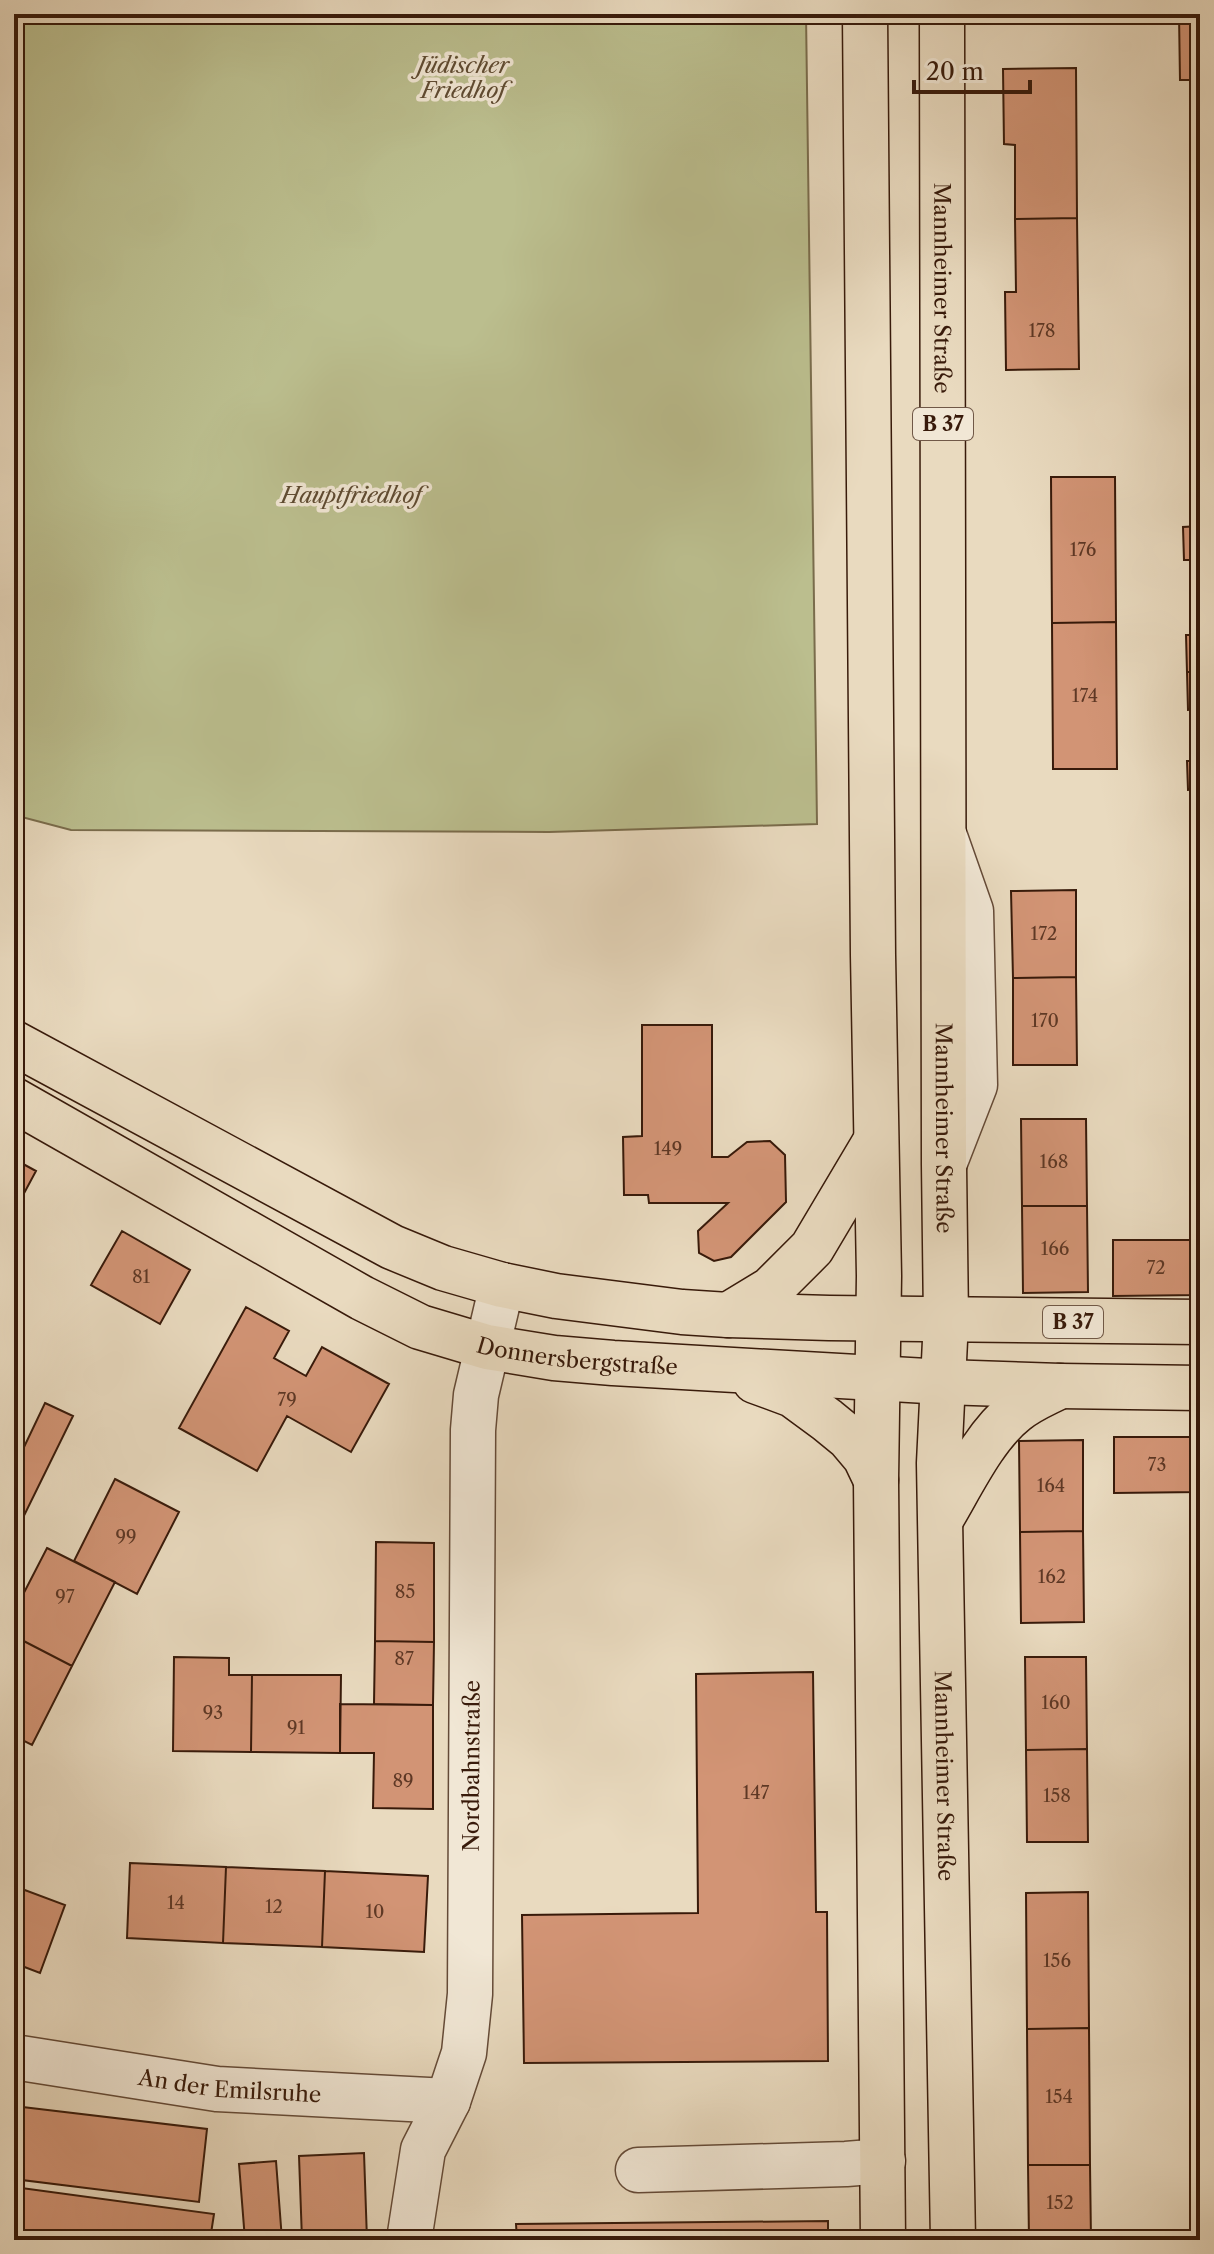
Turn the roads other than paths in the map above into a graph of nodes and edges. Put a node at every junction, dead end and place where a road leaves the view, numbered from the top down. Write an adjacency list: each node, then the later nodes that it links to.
1 (865, 14): 5 (main road)
2 (942, 14): 9 (main road, Mannheimer Straße / B 37)
3 (14, 1043): 6 (main road)
4 (14, 1100): 11 (main road, Donnersbergstraße)
5 (875, 1142): 7 (main road); 8 (main road)
6 (502, 1285): 7 (main road); 11 (street, Nordbahnstraße)
7 (728, 1315): 8 (main road)
8 (878, 1319): 9 (main road); 13 (main road)
9 (946, 1320): 10 (main road, B 37); 14 (main road, Mannheimer Straße / B 37)
10 (1200, 1322)
11 (487, 1347): 12 (main road, Donnersbergstraße); 20 (street, Nordbahnstraße)
12 (722, 1370): 13 (main road, Donnersbergstraße); 17 (main road)
13 (878, 1378): 14 (main road, Donnersbergstraße); 17 (main road)
14 (944, 1382): 15 (main road, Donnersbergstraße); 18 (main road, Mannheimer Straße / B 37)
15 (1060, 1386): 16 (main road, Donnersbergstraße); 18 (main road)
16 (1200, 1388)
17 (876, 1480): 21 (main road)
18 (941, 1519): 25 (main road, Mannheimer Straße)
19 (14, 2057): 20 (street, An der Emilsruhe)
20 (448, 2101): 23 (street, Nordbahnstraße)
21 (883, 2161): 22 (street); 24 (main road)
22 (638, 2170)
23 (409, 2240)
24 (883, 2240)
25 (953, 2240)

